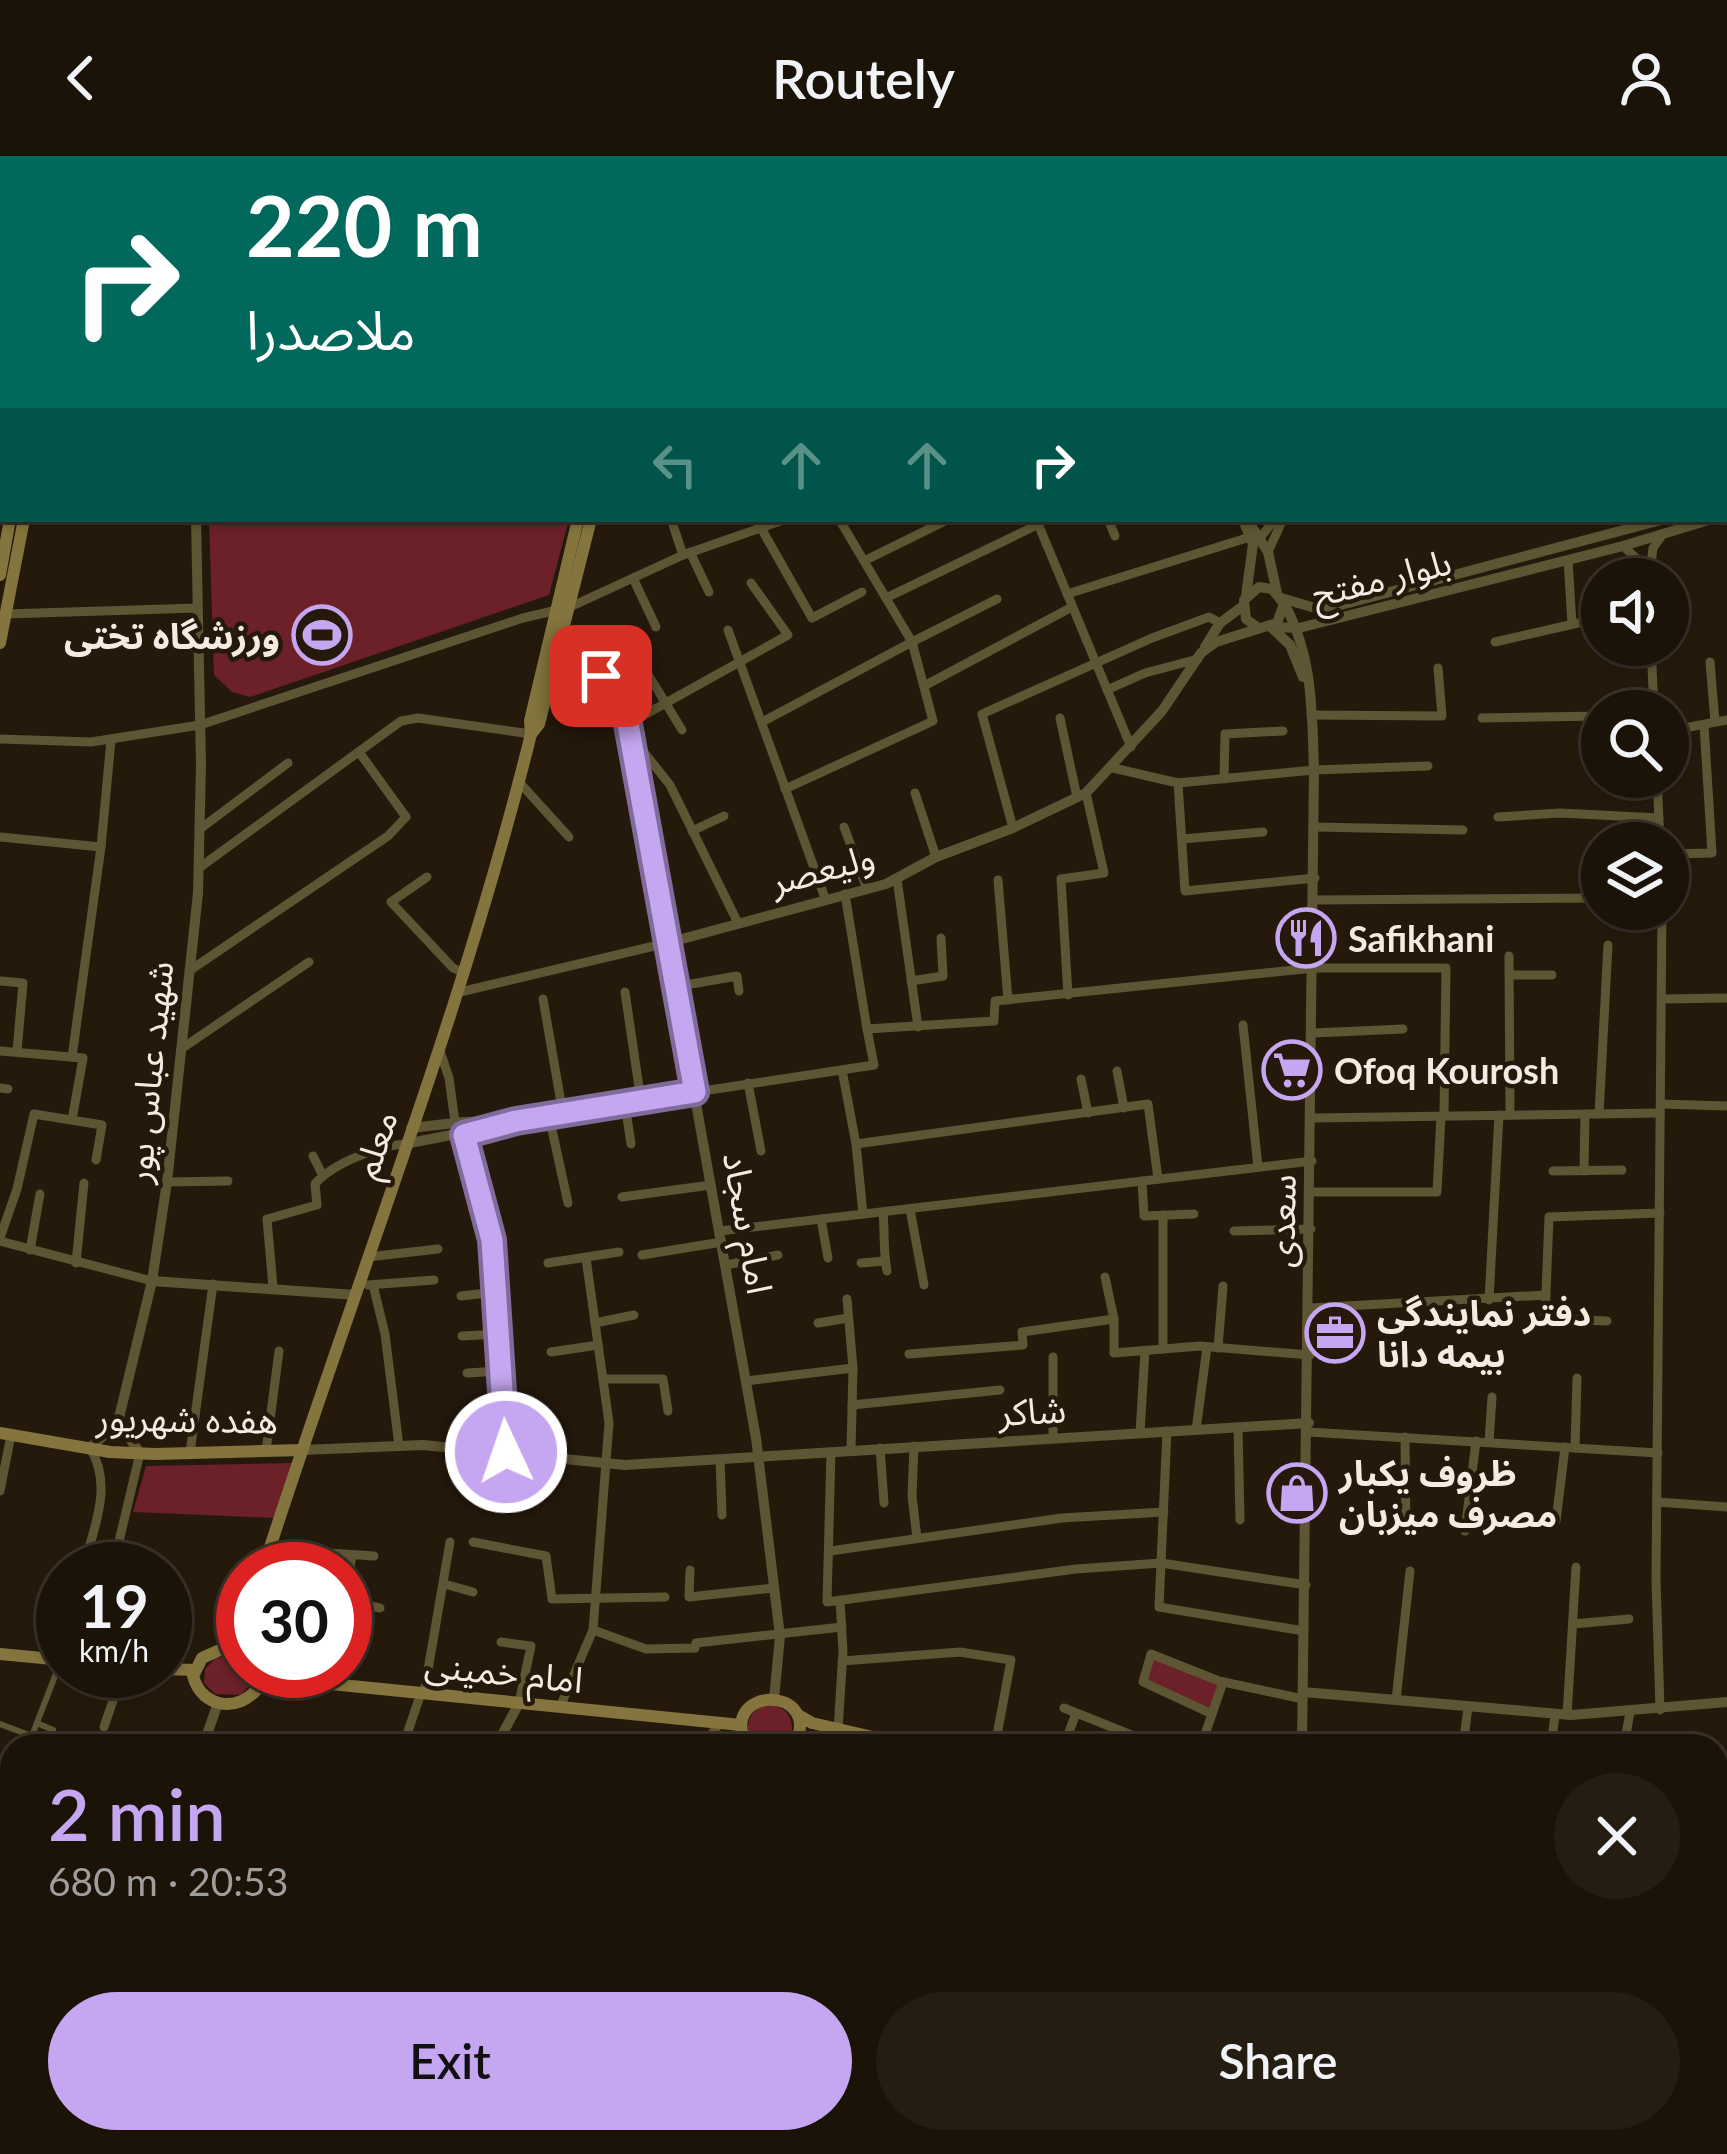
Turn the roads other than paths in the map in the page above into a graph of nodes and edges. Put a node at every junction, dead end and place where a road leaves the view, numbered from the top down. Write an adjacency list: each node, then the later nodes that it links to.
1 (9, 522): 28 (main road)
2 (23, 522): 42 (main road)
3 (196, 522): 40 (street, شهید عباس پور)
4 (577, 522): 41 (main road, معلم)
5 (591, 522): 38 (main road, معلم)
6 (672, 522): 23 (street)
7 (734, 522): 18 (street)
8 (778, 522): 17 (street)
9 (841, 522): 27 (street)
10 (943, 522): 27 (street)
11 (1037, 522): 33 (street); 35 (street)
12 (1109, 522): 19 (street)
13 (1247, 522): 20 (street, سعدی)
14 (1275, 522): 20 (street)
15 (1278, 522): 22 (street)
16 (1659, 524): 21 (street, بلوار مفتح); 25 (street); 34 (street, بلوار مفتح)
17 (761, 528): 18 (street); 32 (street)
18 (739, 535): 23 (street)
19 (1115, 536)
20 (1255, 537): 22 (street, سعدی); 33 (street); 37 (street)
21 (1623, 546): 24 (street); 26 (street, بلوار مفتح)
22 (1268, 552): 34 (street, سعدی)
23 (687, 553): 29 (street); 31 (street)
24 (1636, 558)
25 (1651, 558)
26 (1568, 560): 45 (street); 48 (street, بلوار مفتح)
27 (864, 561): 35 (street)
28 (0, 575)
29 (633, 578): 38 (street); 46 (street)
30 (751, 583): 55 (street)
31 (709, 592)
32 (862, 592)
33 (1067, 594): 39 (street)
34 (1279, 595): 37 (street); 47 (street); 48 (street, سعدی)
35 (886, 598): 50 (street)
36 (997, 599): 50 (street)
37 (1244, 601): 44 (street, ولیعصر); 47 (street)
38 (570, 607): 41 (street); 53 (main road, معلم)
39 (1072, 607): 56 (street); 60 (street)
40 (198, 608): 42 (street); 70 (street, شهید عباس پور)
41 (554, 609): 70 (street); 74 (main road, معلم)
42 (5, 614): 52 (main road)
43 (1581, 622): 45 (street)
44 (1220, 623): 54 (street, ولیعصر); 56 (street)
45 (1572, 624): 51 (street)
46 (656, 627)
47 (1264, 627): 48 (street, بلوار مفتح); 54 (street, ولیعصر); 62 (street, سعدی)
48 (1299, 628): 62 (street, سعدی)
49 (728, 630): 55 (street)
50 (912, 642): 60 (street); 68 (street)
51 (1495, 642)
52 (0, 644)
53 (561, 645): 71 (street, امام سجاد); 74 (main road, معلم)
54 (1199, 656): 61 (street); 77 (street, ولیعصر)
55 (739, 661): 63 (street); 68 (street)
56 (1096, 662): 61 (street); 96 (street)
57 (1710, 662): 69 (street)
58 (1438, 668): 64 (street)
59 (646, 671): 63 (street)
60 (924, 686): 86 (street)
61 (1107, 690): 77 (street)
62 (1310, 697): 64 (street, سعدی)
63 (664, 702): 71 (street); 72 (street)
64 (1311, 715): 82 (street, سعدی)
65 (1581, 716): 67 (street)
66 (1060, 718): 88 (street)
67 (1482, 718)
68 (762, 722): 86 (street)
69 (1716, 722): 105 (street)
70 (200, 725): 76 (street); 97 (street, شهید عباس پور)
71 (629, 729): 99 (street); 120 (street, امام سجاد)
72 (682, 730)
73 (1283, 731): 83 (street)
74 (531, 734): 78 (street); 84 (main road, معلم)
75 (0, 740): 76 (street)
76 (111, 740): 104 (street)
77 (1131, 747): 81 (street, ولیعصر)
78 (359, 752): 107 (street); 125 (street)
79 (288, 763): 97 (street)
80 (1428, 766): 82 (street)
81 (1113, 768): 85 (street); 88 (street, ولیعصر)
82 (1314, 770): 83 (street); 94 (street, سعدی)
83 (1224, 779): 85 (street)
84 (519, 782): 102 (street); 126 (main road, معلم)
85 (1178, 783): 103 (street)
86 (785, 789): 114 (street)
87 (915, 794): 106 (street)
88 (1081, 795): 96 (street, ولیعصر); 135 (street)
89 (1658, 798): 92 (street)
90 (724, 816): 99 (street)
91 (1498, 817): 92 (street)
92 (1659, 818): 93 (street)
93 (1659, 822)
94 (1315, 826): 98 (street); 109 (street, سعدی)
95 (844, 827): 112 (street)
96 (1013, 827): 106 (street, ولیعصر)
97 (200, 829): 107 (street, شهید عباس پور)
98 (1463, 830)
99 (692, 831): 117 (street)
100 (1262, 832): 103 (street)
101 (0, 837): 104 (street)
102 (568, 838)
103 (1183, 838): 109 (street)
104 (101, 847): 149 (street)
105 (1689, 854)
106 (936, 857): 110 (street, ولیعصر)
107 (199, 868): 125 (street, شهید عباس پور)
108 (427, 877): 126 (street)
109 (1315, 878): 116 (street, سعدی)
110 (897, 879): 112 (street, ولیعصر); 130 (street)
111 (998, 880): 139 (street)
112 (867, 889): 113 (street, ولیعصر)
113 (845, 894): 114 (street, ولیعصر); 142 (street)
114 (825, 898): 117 (street, ولیعصر)
115 (1581, 898): 116 (street)
116 (1315, 900): 124 (street, سعدی)
117 (737, 922): 120 (street, ولیعصر)
118 (1662, 930): 138 (street)
119 (940, 938): 130 (street)
120 (667, 944): 131 (street, امام سجاد); 134 (street, ولیعصر)
121 (1608, 945): 163 (street)
122 (1509, 956): 127 (street)
123 (309, 962): 146 (street)
124 (1315, 968): 135 (street); 144 (street, سعدی); 166 (street)
125 (189, 971): 146 (street, شهید عباس پور)
126 (462, 972): 134 (main road, معلم)
127 (1510, 975): 128 (street); 164 (street)
128 (1552, 975)
129 (0, 981): 148 (street)
130 (911, 981): 141 (street)
131 (674, 987): 132 (street); 154 (street, امام سجاد)
132 (739, 991)
133 (625, 992): 155 (street)
134 (455, 994): 145 (main road, معلم)
135 (1068, 995): 139 (street)
136 (1727, 998): 138 (street)
137 (543, 999): 161 (street)
138 (1663, 999): 159 (street)
139 (1008, 1000): 141 (street)
140 (1243, 1025): 180 (street)
141 (918, 1028): 142 (street)
142 (867, 1029): 150 (street)
143 (1403, 1029): 144 (street)
144 (1314, 1033): 167 (street, سعدی)
145 (439, 1046): 170 (street); 171 (main road, معلم)
146 (181, 1049): 189 (street, شهید عباس پور)
147 (0, 1051): 148 (street)
148 (16, 1051): 149 (street)
149 (77, 1057): 168 (street)
150 (842, 1070): 153 (street); 175 (street)
151 (1117, 1072): 158 (street)
152 (1081, 1079): 160 (street)
153 (748, 1083): 154 (street); 176 (street)
154 (695, 1092): 155 (street); 190 (street, امام سجاد)
155 (641, 1101): 156 (street)
156 (625, 1104): 161 (street); 174 (street)
157 (1727, 1106): 159 (street)
158 (1124, 1108): 160 (street); 185 (street)
159 (1660, 1109): 163 (street); 197 (street)
160 (1088, 1113): 175 (street)
161 (563, 1114): 165 (street)
162 (1586, 1114): 163 (street); 164 (street); 183 (street)
163 (1599, 1114)
164 (1504, 1115): 166 (street); 230 (street)
165 (549, 1116): 169 (street); 194 (street)
166 (1443, 1116): 167 (street); 191 (street)
167 (1313, 1118): 179 (street, سعدی)
168 (72, 1120): 178 (street); 205 (street)
169 (516, 1121): 170 (street); 172 (street)
170 (455, 1122): 171 (street)
171 (411, 1128): 173 (main road, معلم)
172 (464, 1135): 173 (street); 226 (street)
173 (406, 1144): 184 (street); 211 (main road, معلم)
174 (632, 1144)
175 (856, 1144): 198 (street)
176 (761, 1151)
177 (313, 1156): 184 (street)
178 (96, 1160)
179 (1312, 1161): 180 (street); 191 (street, سعدی)
180 (1258, 1167): 185 (street)
181 (1622, 1170): 183 (street)
182 (1553, 1171): 183 (street)
183 (1584, 1171)
184 (322, 1176): 224 (street)
185 (1158, 1179): 187 (street)
186 (228, 1181): 189 (street)
187 (1142, 1181): 195 (street); 200 (street)
188 (84, 1183): 216 (street)
189 (167, 1183): 220 (street, شهید عباس پور)
190 (711, 1185): 193 (street); 204 (street, امام سجاد)
191 (1312, 1192): 202 (street, سعدی)
192 (40, 1194): 207 (street)
193 (622, 1197)
194 (568, 1203)
195 (910, 1209): 196 (street); 222 (street)
196 (883, 1213): 198 (street); 215 (street)
197 (1660, 1213): 228 (street); 281 (street)
198 (863, 1214): 201 (street)
199 (1194, 1214): 200 (street)
200 (1163, 1215): 242 (street)
201 (821, 1220): 204 (street); 213 (street)
202 (1312, 1229): 203 (street); 231 (street, سعدی)
203 (1234, 1231)
204 (720, 1237): 209 (street); 217 (street, امام سجاد)
205 (0, 1239): 207 (street)
206 (437, 1249): 211 (street)
207 (30, 1250): 216 (street)
208 (619, 1252): 212 (street)
209 (642, 1255)
210 (778, 1255): 217 (street)
211 (368, 1257): 225 (main road, معلم)
212 (586, 1258): 214 (street); 236 (street)
213 (828, 1258)
214 (548, 1263)
215 (862, 1263)
216 (76, 1264): 220 (street)
217 (726, 1264): 254 (street, امام سجاد)
218 (1105, 1277): 234 (street)
219 (434, 1280): 225 (street)
220 (152, 1281): 221 (street); 259 (street, شهید عباس پور)
221 (213, 1284): 224 (street); 280 (street)
222 (924, 1285)
223 (1223, 1286): 241 (street)
224 (273, 1287): 225 (street)
225 (363, 1288): 270 (street); 275 (main road, معلم)
226 (496, 1292): 227 (street); 238 (street)
227 (461, 1295)
228 (1546, 1295): 230 (street); 235 (street)
229 (847, 1299): 233 (street)
230 (1489, 1300): 231 (street)
231 (1310, 1309): 247 (street, سعدی)
232 (634, 1316): 236 (street)
233 (848, 1318): 237 (street); 249 (street)
234 (1114, 1319): 244 (street); 246 (street)
235 (1607, 1321)
236 (596, 1323): 240 (street)
237 (818, 1323)
238 (499, 1334): 239 (street); 250 (street)
239 (462, 1336)
240 (598, 1345): 245 (street); 253 (street)
241 (1212, 1347): 242 (street); 247 (street); 262 (street)
242 (1163, 1349): 244 (street)
243 (279, 1351): 277 (street)
244 (1144, 1351): 264 (street)
245 (551, 1352)
246 (910, 1354)
247 (1310, 1354): 261 (street, سعدی)
248 (1053, 1357): 267 (street)
249 (853, 1368): 254 (street); 257 (street)
250 (501, 1371): 251 (street); 278 (street)
251 (466, 1373)
252 (1577, 1378): 272 (street)
253 (603, 1379): 258 (street); 285 (street)
254 (746, 1381): 283 (street, امام سجاد)
255 (1000, 1390): 257 (street)
256 (1492, 1396): 269 (street)
257 (852, 1405): 276 (street)
258 (668, 1411)
259 (118, 1422): 273 (street); 282 (street)
260 (1238, 1427): 261 (street, شاکر); 262 (street, شاکر); 293 (street)
261 (1309, 1427): 266 (street); 308 (street, سعدی)
262 (1196, 1430): 263 (street, شاکر)
263 (1167, 1432): 264 (street, شاکر); 290 (street)
264 (1140, 1433): 267 (street, شاکر)
265 (6, 1434): 273 (main road, هفده شهریور); 286 (street)
266 (1405, 1437): 268 (street); 294 (street)
267 (1053, 1438): 271 (street, شاکر)
268 (1476, 1441): 269 (street); 295 (street)
269 (1489, 1442): 272 (street)
270 (399, 1446): 275 (street, شاکر); 278 (street, شاکر)
271 (914, 1446): 274 (street, شاکر); 296 (street)
272 (1570, 1447): 281 (street); 292 (street)
273 (90, 1448): 282 (main road, هفده شهریور); 297 (street)
274 (880, 1448): 276 (street, شاکر); 288 (street)
275 (303, 1450): 277 (main road, هفده شهریور); 299 (main road, معلم)
276 (851, 1450): 279 (street, شاکر)
277 (266, 1451): 280 (main road, هفده شهریور)
278 (506, 1452): 285 (street, شاکر)
279 (831, 1452): 283 (street, شاکر); 302 (street)
280 (190, 1453): 282 (main road, هفده شهریور)
281 (1658, 1453): 287 (street)
282 (140, 1454): 298 (street)
283 (758, 1457): 284 (street, شاکر); 309 (street, امام سجاد)
284 (720, 1459): 285 (street, شاکر); 291 (street)
285 (607, 1463): 312 (street)
286 (0, 1491)
287 (1658, 1502): 289 (street); 343 (street)
288 (884, 1503)
289 (1727, 1507)
290 (1163, 1512): 296 (street); 303 (street)
291 (722, 1515)
292 (1523, 1518)
293 (1240, 1520)
294 (1406, 1530)
295 (1465, 1531)
296 (917, 1538): 302 (street)
297 (90, 1542)
298 (119, 1542)
299 (271, 1542)
300 (450, 1542): 307 (street)
301 (472, 1542): 312 (street)
302 (830, 1551): 313 (street)
303 (1161, 1563): 308 (street); 313 (street); 320 (street)
304 (1576, 1567): 317 (street)
305 (690, 1570): 309 (street)
306 (1410, 1571): 337 (street)
307 (444, 1584): 310 (street); 331 (street)
308 (1306, 1586): 320 (street, سعدی)
309 (774, 1588): 321 (street, امام سجاد)
310 (473, 1592)
311 (665, 1597): 312 (street)
312 (596, 1598): 319 (street)
313 (841, 1600): 318 (street)
314 (372, 1606): 315 (street)
315 (380, 1608)
316 (1629, 1619): 317 (street)
317 (1573, 1624): 347 (street)
318 (842, 1627): 321 (street); 326 (street)
319 (593, 1630): 321 (street); 341 (street)
320 (1304, 1630): 332 (street, سعدی)
321 (780, 1636): 336 (street, امام سجاد)
322 (501, 1642): 338 (street)
323 (216, 1652): 328 (main road)
324 (0, 1654): 325 (main road)
325 (36, 1656)
326 (842, 1661): 353 (street); 362 (street)
327 (192, 1670): 328 (main road)
328 (195, 1670): 340 (main road)
329 (1223, 1682): 332 (street); 345 (street); 345 (street)
330 (372, 1684): 331 (main road, امام خمینی)
331 (423, 1693): 338 (main road, امام خمینی); 356 (street)
332 (1303, 1695): 337 (street); 366 (street, سعدی)
333 (46, 1698): 348 (street)
334 (113, 1698): 351 (street)
335 (248, 1698): 340 (main road)
336 (774, 1699): 346 (main road); 350 (main road)
337 (1396, 1700): 342 (street)
338 (519, 1702): 341 (main road, امام خمینی); 357 (street)
339 (1727, 1702): 343 (street)
340 (218, 1703): 355 (street)
341 (560, 1707): 349 (main road, امام خمینی)
342 (1468, 1707): 347 (street); 367 (street)
343 (1660, 1710): 344 (street)
344 (1630, 1712): 347 (street); 369 (street)
345 (1212, 1714): 365 (street)
346 (797, 1715): 353 (main road); 360 (main road)
347 (1561, 1715): 368 (street)
348 (37, 1723): 352 (street); 354 (street)
349 (720, 1723): 350 (main road, امام خمینی); 358 (street)
350 (741, 1725): 359 (main road)
351 (104, 1727)
352 (53, 1730)
353 (838, 1730): 361 (main road)
354 (33, 1734)
355 (207, 1734)
356 (408, 1734)
357 (502, 1734)
358 (711, 1734)
359 (744, 1734)
360 (800, 1734)
361 (856, 1734)
362 (997, 1734)
363 (1066, 1734): 364 (street)
364 (1122, 1734)
365 (1205, 1734)
366 (1302, 1734)
367 (1465, 1734)
368 (1555, 1734)
369 (1626, 1734)

